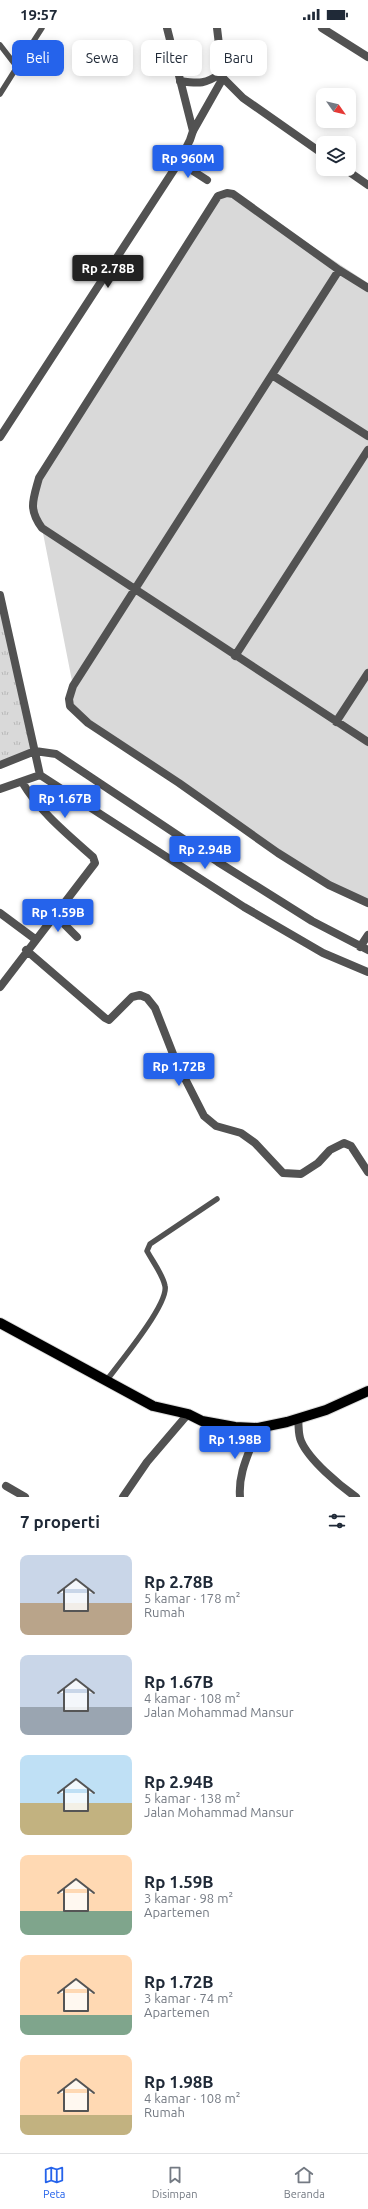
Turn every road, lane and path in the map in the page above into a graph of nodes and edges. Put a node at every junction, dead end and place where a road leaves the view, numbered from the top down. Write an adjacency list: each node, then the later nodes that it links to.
1 (42, 28): 5 (lane)
2 (167, 28): 12 (street)
3 (217, 28): 6 (street)
4 (322, 28): 8 (street)
5 (34, 40)
6 (218, 40)
7 (0, 45): 9 (lane)
8 (368, 57)
9 (12, 61)
10 (12, 75): 13 (lane)
11 (222, 76): 12 (street); 14 (street); 15 (street)
12 (180, 81): 14 (street)
13 (0, 94)
14 (192, 131): 16 (street)
15 (316, 149)
16 (179, 162): 18 (street); 24 (street)
17 (355, 176): 19 (street)
18 (207, 180)
19 (368, 185)
20 (339, 270): 21 (street); 22 (street); 26 (street)
21 (368, 288)
22 (272, 375): 23 (street); 26 (street)
23 (368, 436)
24 (0, 437)
25 (368, 450): 28 (street)
26 (134, 590): 28 (street); 37 (street)
27 (0, 595): 32 (street)
28 (235, 656): 30 (street)
29 (368, 673): 30 (street)
30 (336, 722): 31 (street)
31 (368, 742)
32 (35, 751): 33 (street); 34 (street); 43 (street)
33 (0, 765)
34 (40, 775): 35 (street); 46 (street)
35 (22, 782): 36 (street); 39 (street)
36 (0, 789)
37 (368, 903)
38 (0, 913): 42 (street)
39 (54, 914): 41 (street); 42 (street)
40 (368, 935): 43 (street)
41 (77, 937)
42 (35, 939): 44 (street)
43 (360, 947): 45 (street)
44 (26, 950): 47 (street); 48 (street)
45 (368, 950)
46 (368, 972)
47 (0, 987)
48 (368, 1172)
49 (217, 1199): 51 (lane)
50 (0, 1323): 51 (main road)
51 (106, 1381): 53 (main road)
52 (368, 1391): 54 (main road)
53 (188, 1414): 55 (main road); 58 (street)
54 (298, 1419): 55 (main road); 60 (street)
55 (258, 1428): 59 (street)
56 (6, 1486): 57 (street)
57 (24, 1497)
58 (123, 1497)
59 (240, 1497)
60 (356, 1497)

